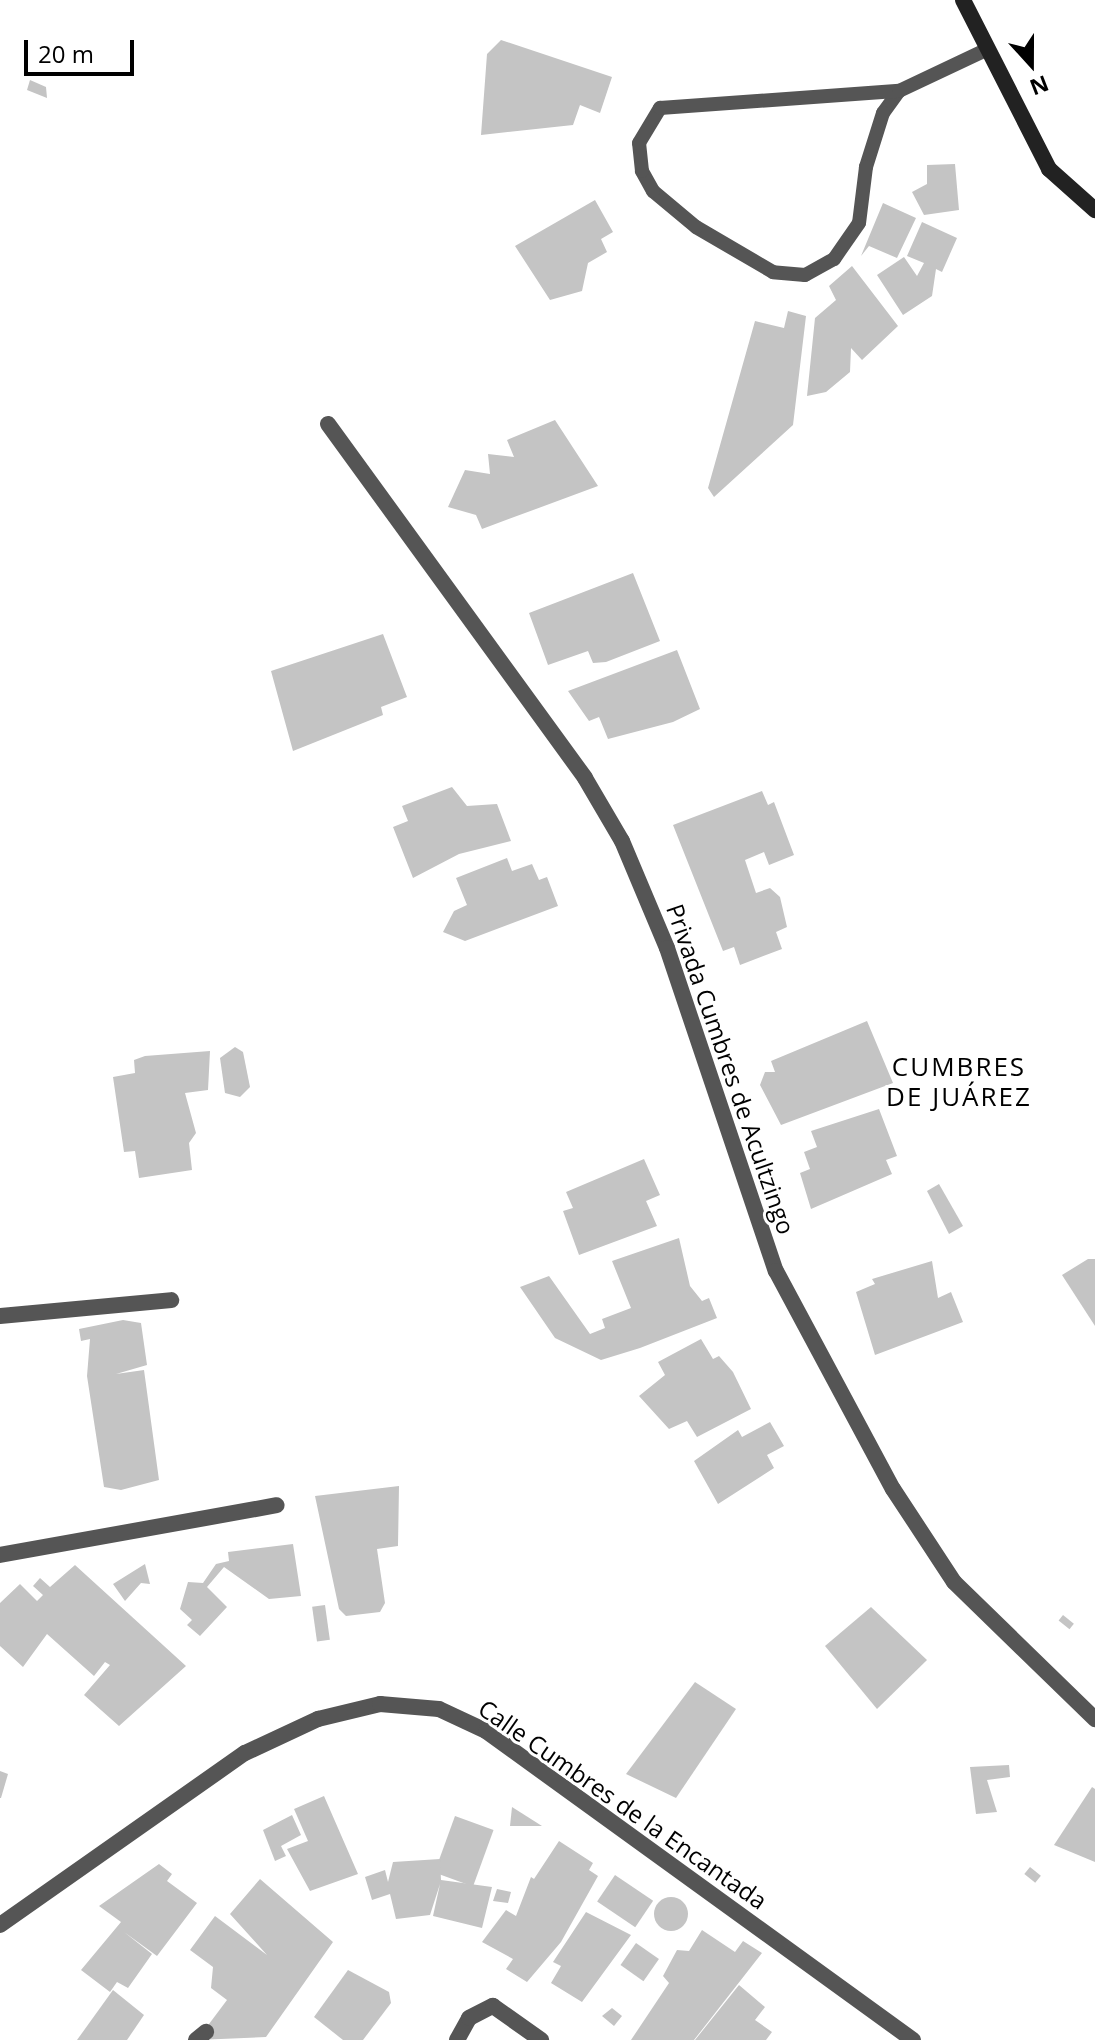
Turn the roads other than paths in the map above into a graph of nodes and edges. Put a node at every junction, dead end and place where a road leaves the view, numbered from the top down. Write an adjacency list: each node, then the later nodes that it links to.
1 (963, 0): 2 (street)
2 (988, 49): 3 (lane); 4 (street)
3 (899, 91): 3 (lane)
4 (1095, 210)
5 (328, 424): 10 (street, Privada Cumbres de Acultzingo)
6 (171, 1300): 7 (street)
7 (0, 1316)
8 (277, 1505): 9 (street)
9 (0, 1555)
10 (1095, 1719)
11 (0, 1925): 14 (street, Calle Cumbres de la Encantada)
12 (457, 2040): 13 (street)
13 (541, 2040)
14 (913, 2040)

